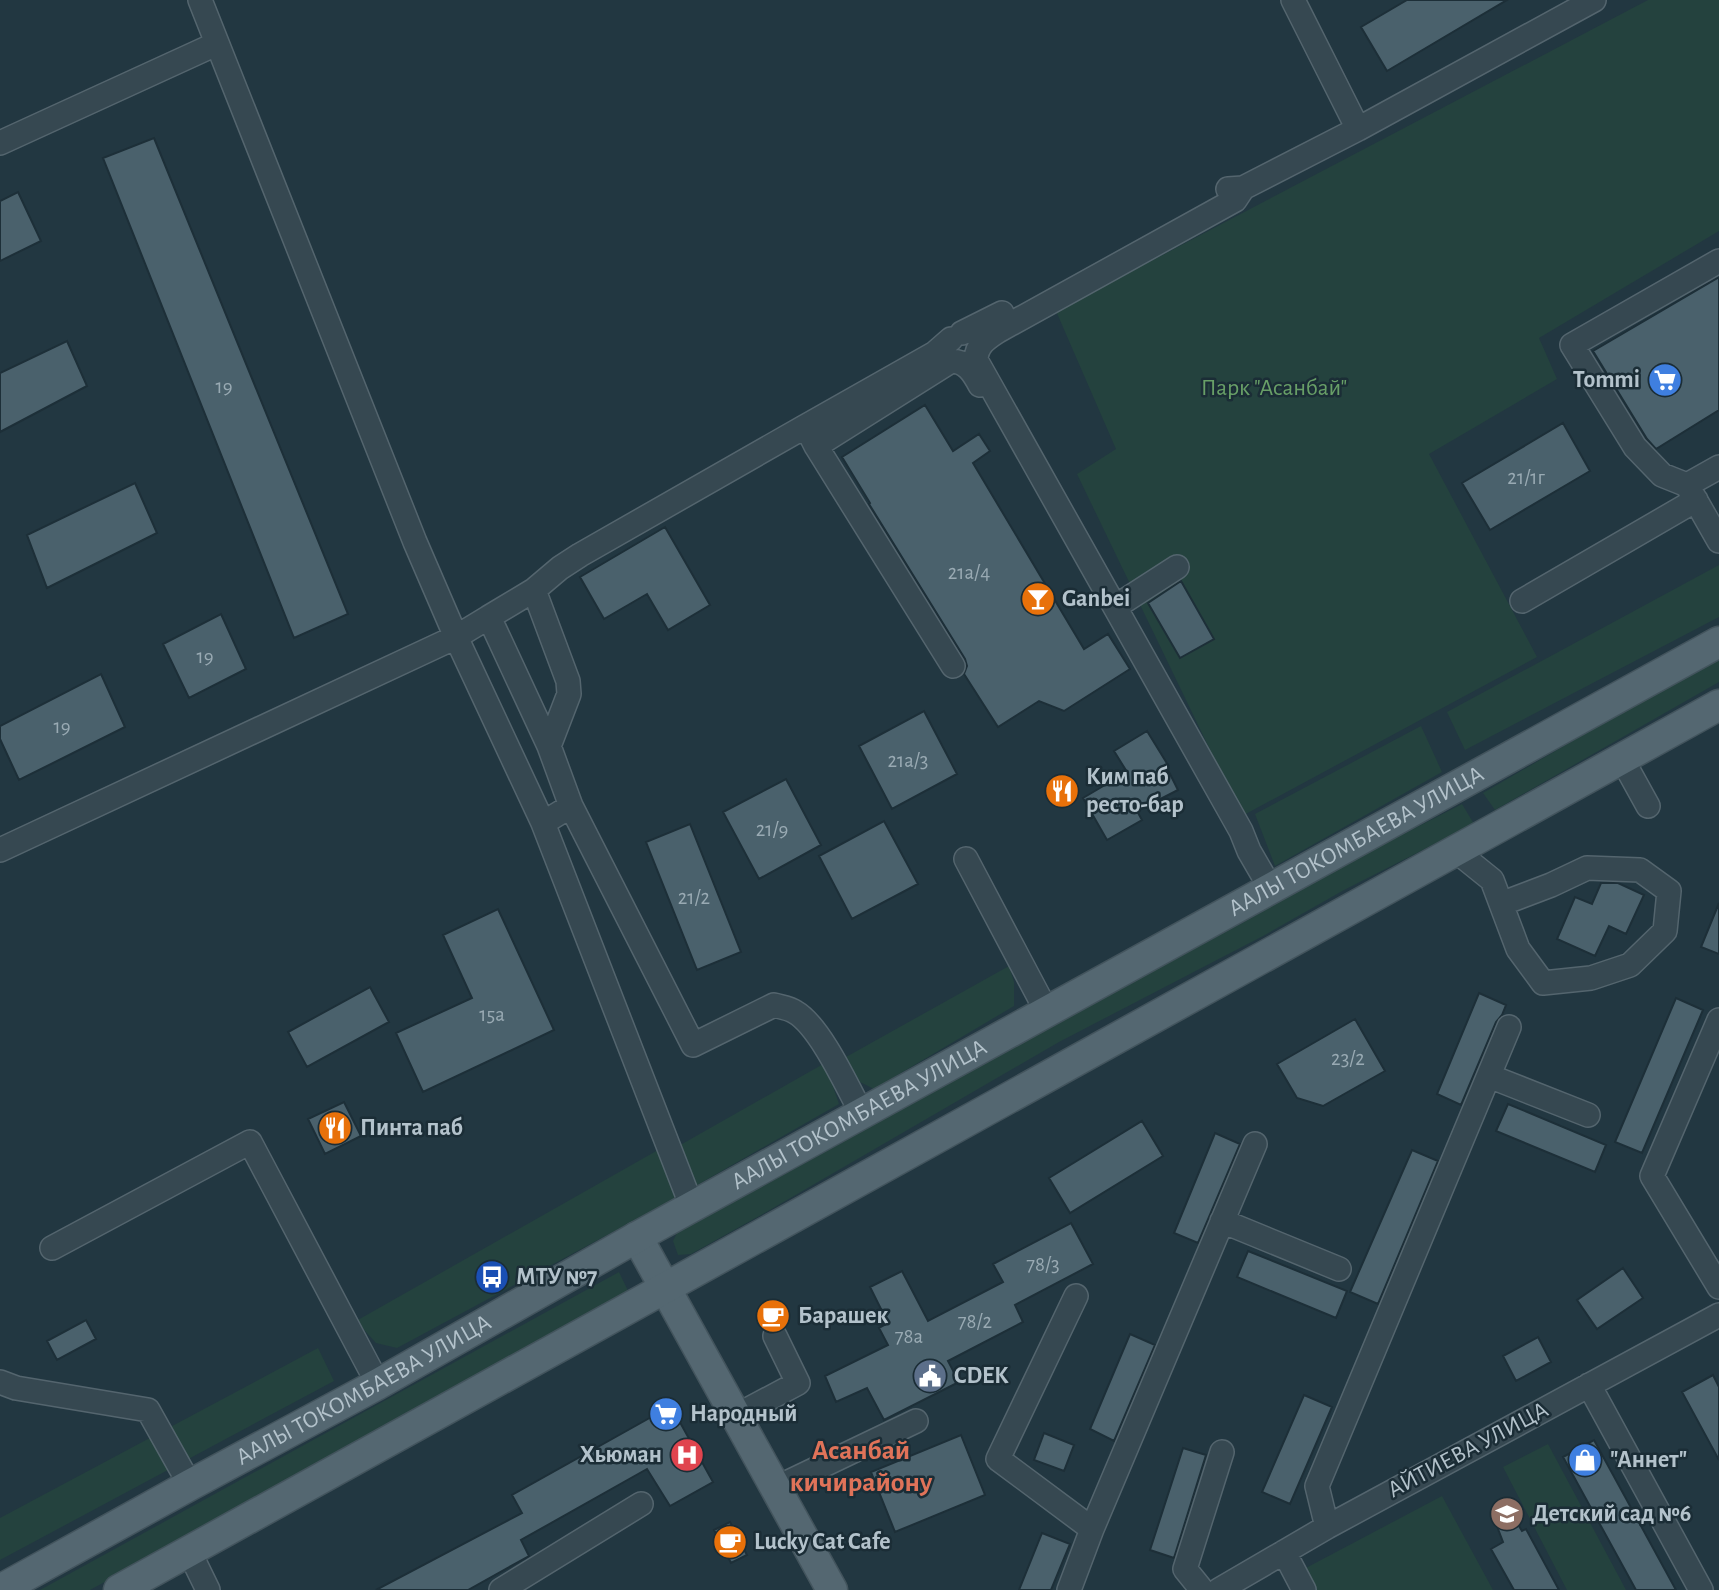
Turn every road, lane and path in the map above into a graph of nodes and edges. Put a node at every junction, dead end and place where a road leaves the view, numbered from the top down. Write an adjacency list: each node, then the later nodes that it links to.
1 (200, 0): 4 (street)
2 (1293, 0): 5 (street)
3 (1594, 0): 5 (street)
4 (216, 44): 6 (street); 18 (street)
5 (1358, 129): 8 (street)
6 (0, 143)
7 (1719, 261): 11 (street)
8 (962, 346): 9 (street); 16 (street); 28 (street)
9 (811, 436): 14 (street); 20 (street)
10 (1719, 467): 11 (street)
11 (1691, 493): 12 (street); 15 (street)
12 (1716, 527)
13 (1177, 567): 16 (street)
14 (534, 590): 17 (street); 22 (street)
15 (1522, 601)
16 (1115, 607): 28 (street)
17 (489, 617): 18 (street); 22 (street)
18 (456, 637): 26 (street); 27 (street)
19 (1719, 642): 31 (main road, ААЛЫ ТОКОМБАЕВА УЛИЦА)
20 (953, 666)
21 (1719, 705): 23 (main road)
22 (550, 746): 24 (street)
23 (1622, 759): 25 (street); 29 (main road)
24 (571, 806): 26 (street); 37 (street)
25 (1648, 806)
26 (543, 823): 40 (street)
27 (0, 850)
28 (1249, 851): 31 (street)
29 (1456, 851): 32 (street); 46 (main road)
30 (965, 859): 33 (street)
31 (1270, 889): 33 (main road, ААЛЫ ТОКОМБАЕВА УЛИЦА)
32 (1501, 905): 32 (street)
33 (1047, 1012): 37 (main road, ААЛЫ ТОКОМБАЕВА УЛИЦА)
34 (1719, 1020): 45 (street)
35 (1509, 1027): 36 (street)
36 (1489, 1076): 38 (street); 59 (street)
37 (862, 1114): 40 (main road, ААЛЫ ТОКОМБАЕВА УЛИЦА)
38 (1588, 1115)
39 (1255, 1144): 41 (street)
40 (692, 1207): 42 (main road, ААЛЫ ТОКОМБАЕВА УЛИЦА)
41 (1222, 1221): 44 (street); 60 (street)
42 (637, 1237): 46 (main road); 50 (main road, ААЛЫ ТОКОМБАЕВА УЛИЦА)
43 (52, 1248): 50 (street)
44 (1339, 1269)
45 (1719, 1287)
46 (664, 1288): 53 (main road); 61 (main road)
47 (1076, 1296): 60 (street)
48 (1717, 1321): 51 (street, АЙТИЕВА УЛИЦА)
49 (775, 1336): 53 (street)
50 (377, 1384): 56 (main road, ААЛЫ ТОКОМБАЕВА УЛИЦА)
51 (1589, 1385): 59 (street, АЙТИЕВА УЛИЦА); 72 (street)
52 (5, 1389): 56 (street)
53 (736, 1416): 57 (main road)
54 (916, 1420): 57 (street)
55 (1222, 1452): 69 (street)
56 (190, 1485): 63 (main road, ААЛЫ ТОКОМБАЕВА УЛИЦА)
57 (776, 1488): 67 (main road)
58 (641, 1504): 66 (street)
59 (1327, 1527): 62 (street, АЙТИЕВА УЛИЦА)
60 (1092, 1529): 68 (street)
61 (189, 1551): 64 (main road); 65 (street)
62 (1284, 1552): 70 (street, АЙТИЕВА УЛИЦА); 71 (street)
63 (0, 1590)
64 (119, 1590)
65 (208, 1590)
66 (501, 1590)
67 (832, 1590)
68 (1069, 1590)
69 (1202, 1590)
70 (1219, 1590)
71 (1304, 1590)
72 (1701, 1590)

